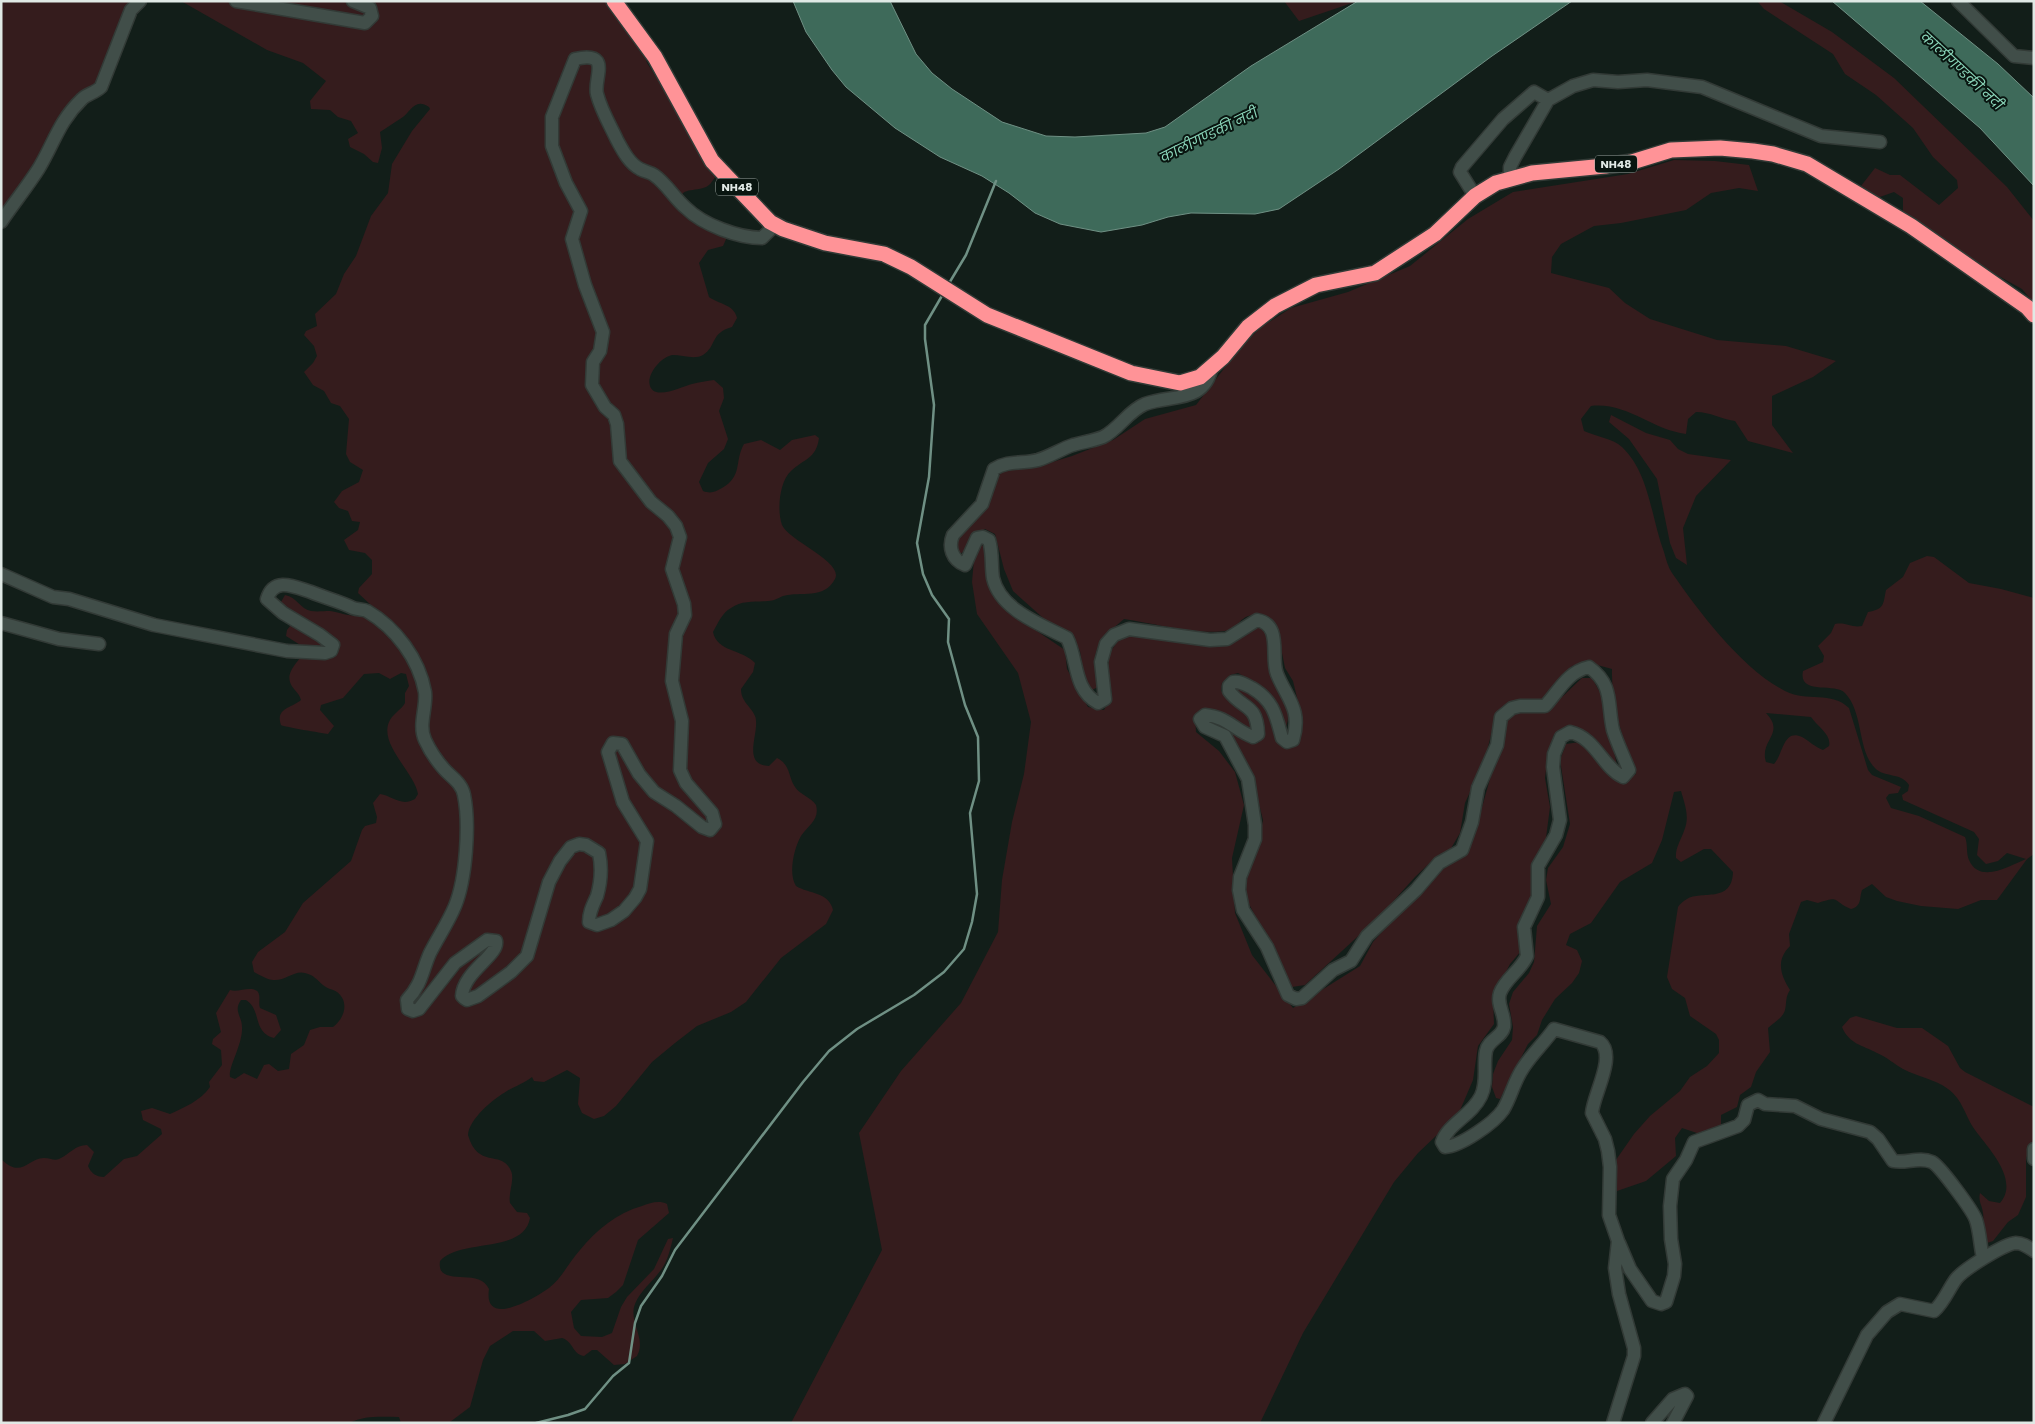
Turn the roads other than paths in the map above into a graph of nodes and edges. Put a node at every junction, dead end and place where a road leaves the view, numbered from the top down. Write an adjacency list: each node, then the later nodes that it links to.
1 (140, 1): 11 (street)
2 (236, 1): 3 (street)
3 (353, 1)
4 (614, 1): 12 (highway, NH48)
5 (1958, 1): 6 (street)
6 (2034, 58)
7 (1548, 100): 8 (street); 9 (street); 10 (street)
8 (1880, 142)
9 (1510, 177): 10 (highway, NH48); 13 (highway, NH48)
10 (1475, 196): 14 (highway, NH48)
11 (1, 222)
12 (770, 222): 14 (highway, NH48); 15 (street)
13 (2034, 315)
14 (1212, 366): 20 (street)
15 (1, 574)
16 (1, 623): 17 (street)
17 (99, 644)
18 (2034, 1149): 19 (street)
19 (2034, 1159)
20 (1618, 1241): 22 (street); 23 (street)
21 (2034, 1251): 22 (street)
22 (1983, 1258): 26 (street)
23 (1614, 1423)
24 (1652, 1423): 25 (street)
25 (1673, 1423)
26 (1824, 1423)

